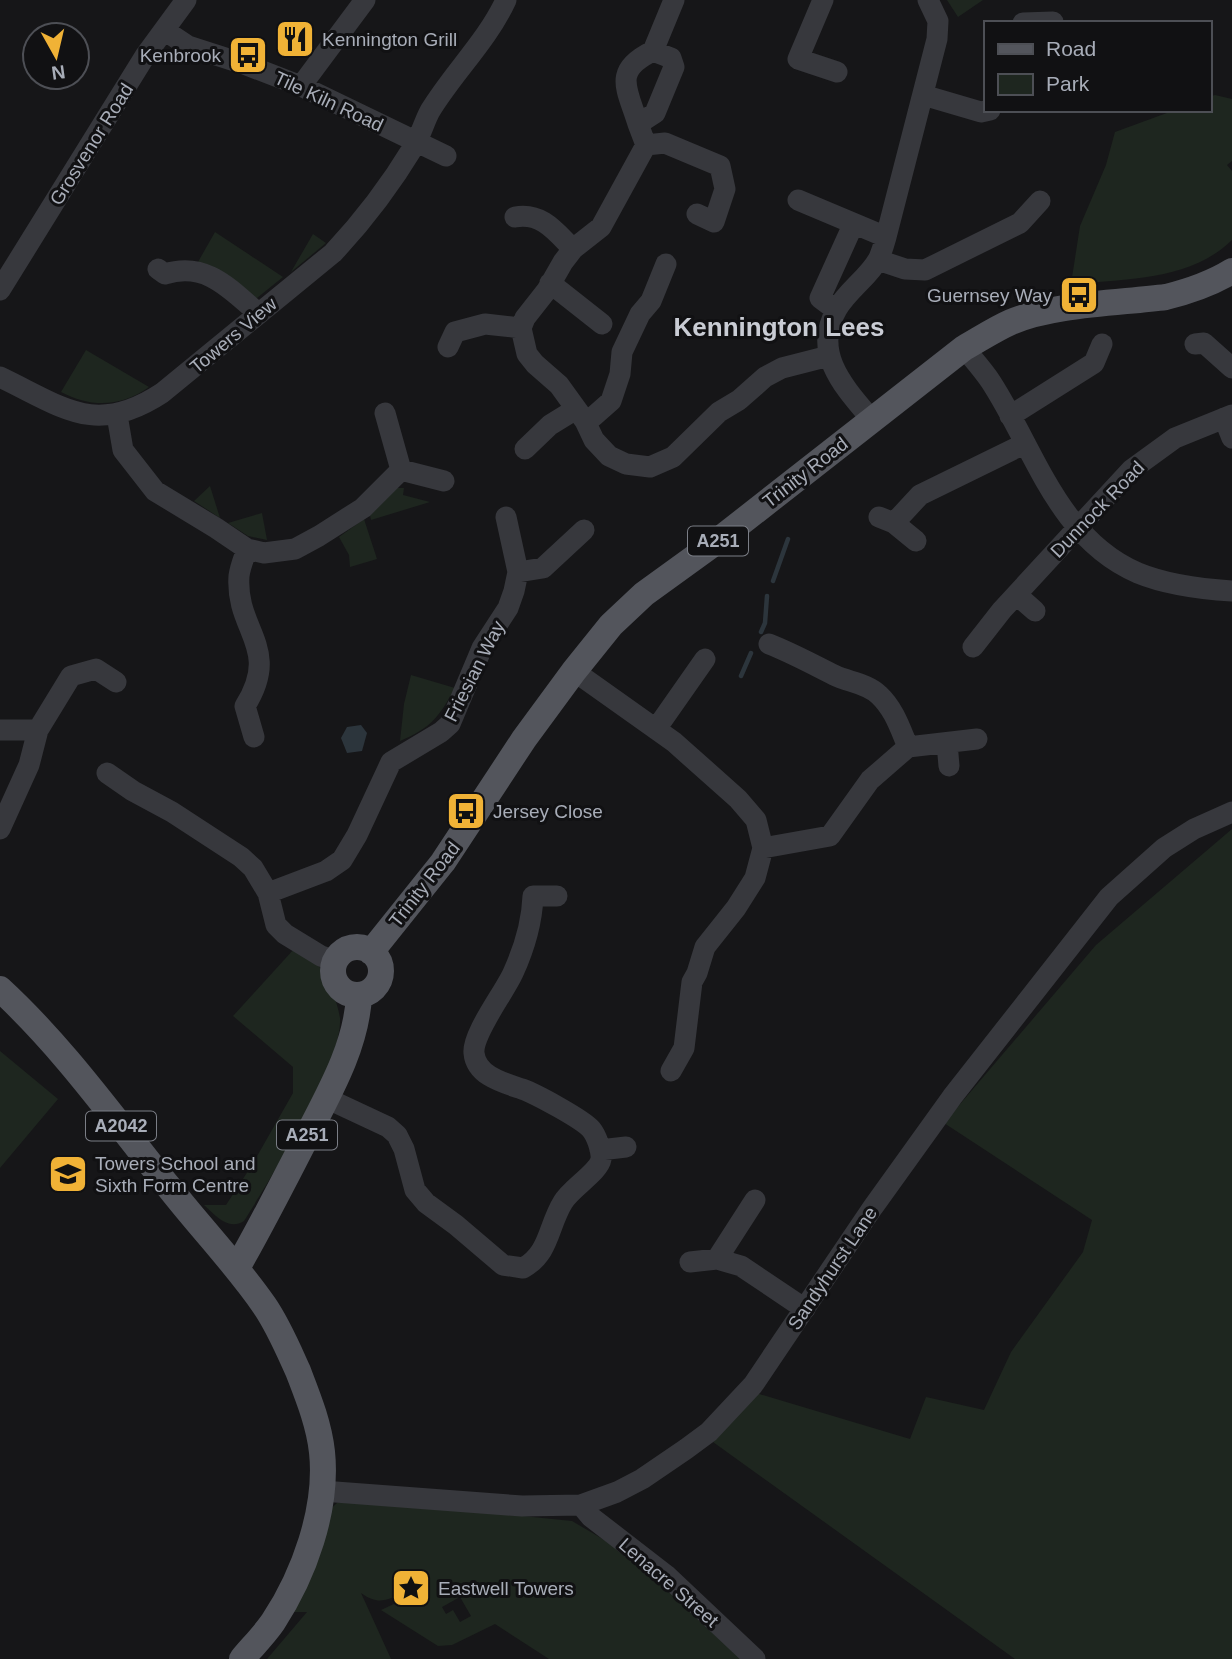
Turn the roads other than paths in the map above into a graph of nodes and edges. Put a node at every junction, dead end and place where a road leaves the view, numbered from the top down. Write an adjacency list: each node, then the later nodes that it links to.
1 (186, 0): 7 (street, Grosvenor Road)
2 (365, 0): 10 (street)
3 (506, 0): 14 (street, Towers View)
4 (674, 0): 8 (street)
5 (823, 0): 9 (street)
6 (928, 0): 11 (street)
7 (164, 30): 10 (street, Tile Kiln Road); 29 (street, Grosvenor Road)
8 (653, 51): 13 (street); 13 (street)
9 (837, 72)
10 (301, 86): 14 (street, Tile Kiln Road)
11 (923, 95): 12 (street); 22 (street)
12 (984, 111)
13 (638, 124): 15 (street)
14 (416, 143): 16 (street); 31 (street, Towers View)
15 (646, 145): 19 (street); 23 (street)
16 (446, 156)
17 (798, 200): 21 (street)
18 (1040, 201): 24 (street)
19 (697, 214)
20 (515, 217): 23 (street)
21 (853, 225): 22 (street); 30 (street)
22 (886, 237): 24 (street)
23 (573, 249): 28 (street)
24 (878, 260): 30 (street)
25 (666, 264): 43 (street)
26 (158, 269): 31 (street)
27 (1232, 271): 37 (main road, Trinity Road / A251)
28 (550, 283): 32 (street); 33 (street)
29 (0, 290)
30 (836, 310): 38 (street)
31 (259, 314): 42 (street, Towers View)
32 (603, 324)
33 (521, 328): 34 (street); 43 (street)
34 (448, 333)
35 (1102, 344): 44 (street)
36 (1195, 344): 39 (street)
37 (964, 348): 44 (street); 46 (main road, Trinity Road / A251)
38 (829, 356): 43 (street); 46 (street)
39 (1232, 368)
40 (0, 377): 42 (street, Towers View)
41 (385, 413): 50 (street)
42 (117, 415): 56 (street)
43 (580, 415): 49 (street)
44 (1010, 415): 48 (street)
45 (1228, 417): 47 (street, Dunnock Road); 53 (street, Dunnock Road)
46 (872, 420): 64 (main road, Trinity Road / A251)
47 (1232, 438)
48 (1024, 444): 53 (street); 55 (street)
49 (525, 449)
50 (401, 470): 51 (street); 56 (street)
51 (444, 481)
52 (506, 517): 57 (street, Friesian Way)
53 (1079, 527): 58 (street); 59 (street, Dunnock Road)
54 (584, 530): 57 (street)
55 (916, 541)
56 (247, 549): 69 (street)
57 (518, 572): 78 (street, Friesian Way)
58 (1232, 591)
59 (1017, 595): 60 (street); 62 (street, Dunnock Road)
60 (1035, 611)
61 (769, 645): 72 (street)
62 (973, 646)
63 (705, 659): 66 (street)
64 (574, 671): 66 (street); 80 (main road, Trinity Road / A251)
65 (116, 682): 68 (street)
66 (656, 729): 77 (street)
67 (0, 730): 68 (street)
68 (38, 730): 76 (street)
69 (254, 737)
70 (977, 739): 71 (street)
71 (947, 743): 72 (street); 73 (street)
72 (908, 747): 77 (street)
73 (949, 766)
74 (107, 773): 78 (street)
75 (1232, 812): 92 (street, Sandyhurst Lane)
76 (0, 829)
77 (763, 848): 84 (street)
78 (268, 894): 81 (street)
79 (557, 896): 87 (street)
80 (371, 952): 81 (main road); 83 (main road)
81 (335, 961): 83 (main road)
82 (0, 989): 91 (main road, A2042)
83 (359, 995): 85 (main road, A251)
84 (671, 1071)
85 (326, 1098): 87 (street); 91 (main road, A251)
86 (626, 1147): 87 (street)
87 (600, 1150)
88 (755, 1200): 89 (street)
89 (717, 1259): 90 (street); 92 (street)
90 (690, 1262)
91 (237, 1268): 93 (main road)
92 (805, 1308): 94 (street, Sandyhurst Lane)
93 (322, 1491): 94 (street, Sandyhurst Lane); 95 (main road)
94 (582, 1505): 96 (street, Lenacre Street)
95 (242, 1659)
96 (755, 1659)

